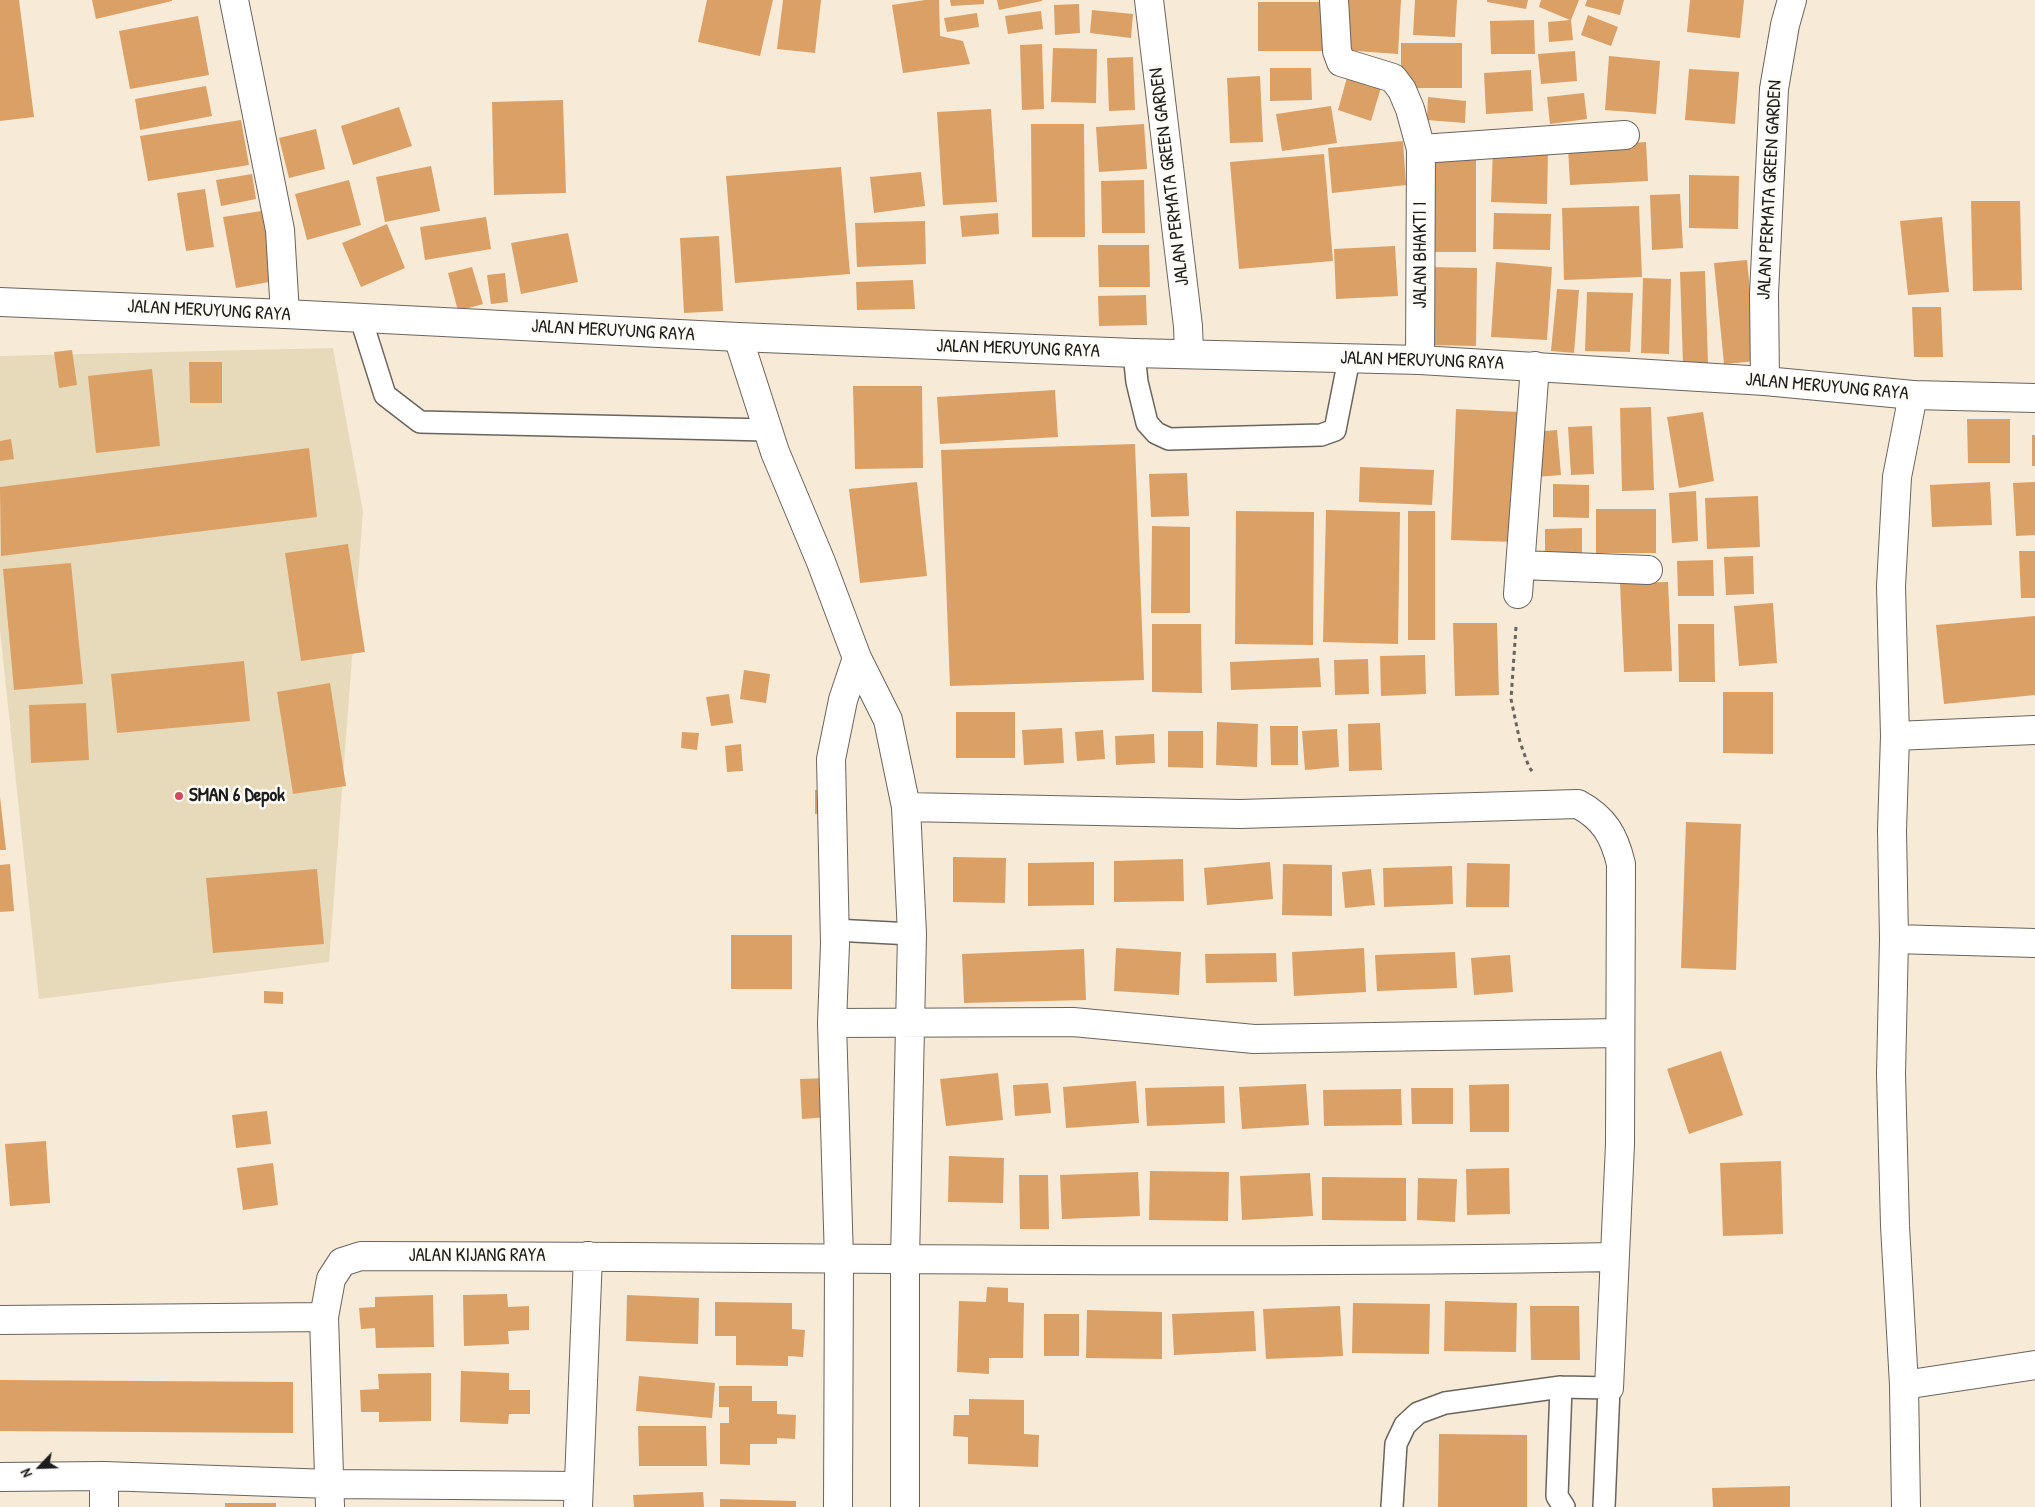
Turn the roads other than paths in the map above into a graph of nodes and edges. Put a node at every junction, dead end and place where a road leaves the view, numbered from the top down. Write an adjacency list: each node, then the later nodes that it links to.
1 (234, 0): 8 (street)
2 (1149, 0): 12 (street, JALAN PERMATA GREEN GARDEN)
3 (1334, 0): 6 (street, JALAN BHAKTI I)
4 (1792, 0): 16 (street, JALAN PERMATA GREEN GARDEN)
5 (1625, 135): 6 (street)
6 (1421, 149): 14 (street, JALAN BHAKTI I)
7 (0, 302): 8 (street, JALAN MERUYUNG RAYA)
8 (285, 314): 9 (street, JALAN MERUYUNG RAYA)
9 (361, 319): 10 (street, JALAN MERUYUNG RAYA); 19 (lane)
10 (738, 337): 11 (street, JALAN MERUYUNG RAYA); 19 (street)
11 (1134, 353): 12 (street, JALAN MERUYUNG RAYA); 13 (lane)
12 (1189, 354): 13 (street, JALAN MERUYUNG RAYA)
13 (1350, 359): 14 (street, JALAN MERUYUNG RAYA)
14 (1420, 360): 15 (street, JALAN MERUYUNG RAYA)
15 (1535, 366): 16 (street, JALAN MERUYUNG RAYA); 20 (street)
16 (1765, 381): 17 (street, JALAN MERUYUNG RAYA)
17 (1913, 395): 18 (street, JALAN MERUYUNG RAYA); 25 (street)
18 (2035, 398)
19 (767, 430): 23 (street)
20 (1521, 565): 21 (street); 22 (street)
21 (1648, 570)
22 (1518, 594)
23 (857, 658): 26 (street); 27 (street)
24 (2035, 730): 25 (street)
25 (1895, 736): 29 (street)
26 (906, 807): 28 (street); 33 (street)
27 (834, 930): 28 (lane); 31 (street)
28 (912, 934): 32 (street)
29 (1894, 939): 30 (street); 41 (street)
30 (2035, 943)
31 (832, 1023): 32 (street); 36 (street)
32 (910, 1023): 33 (street); 37 (street)
33 (1619, 1033): 35 (street)
34 (588, 1256): 36 (street, JALAN KIJANG RAYA); 38 (street, JALAN KIJANG RAYA); 47 (street)
35 (1614, 1257): 37 (street, JALAN KIJANG RAYA); 43 (street)
36 (839, 1260): 37 (street, JALAN KIJANG RAYA); 49 (street)
37 (905, 1260): 50 (street)
38 (324, 1317): 39 (street); 46 (street, JALAN KIJANG RAYA)
39 (0, 1320)
40 (2035, 1365): 41 (street)
41 (1904, 1384): 54 (street)
42 (1561, 1387): 43 (lane); 51 (lane); 52 (lane)
43 (1609, 1388): 53 (lane)
44 (104, 1476): 45 (street); 46 (street); 48 (street)
45 (0, 1477)
46 (330, 1496): 47 (street)
47 (578, 1497)
48 (104, 1507)
49 (838, 1507)
50 (905, 1507)
51 (1392, 1507)
52 (1564, 1507)
53 (1604, 1507)
54 (1906, 1507)

